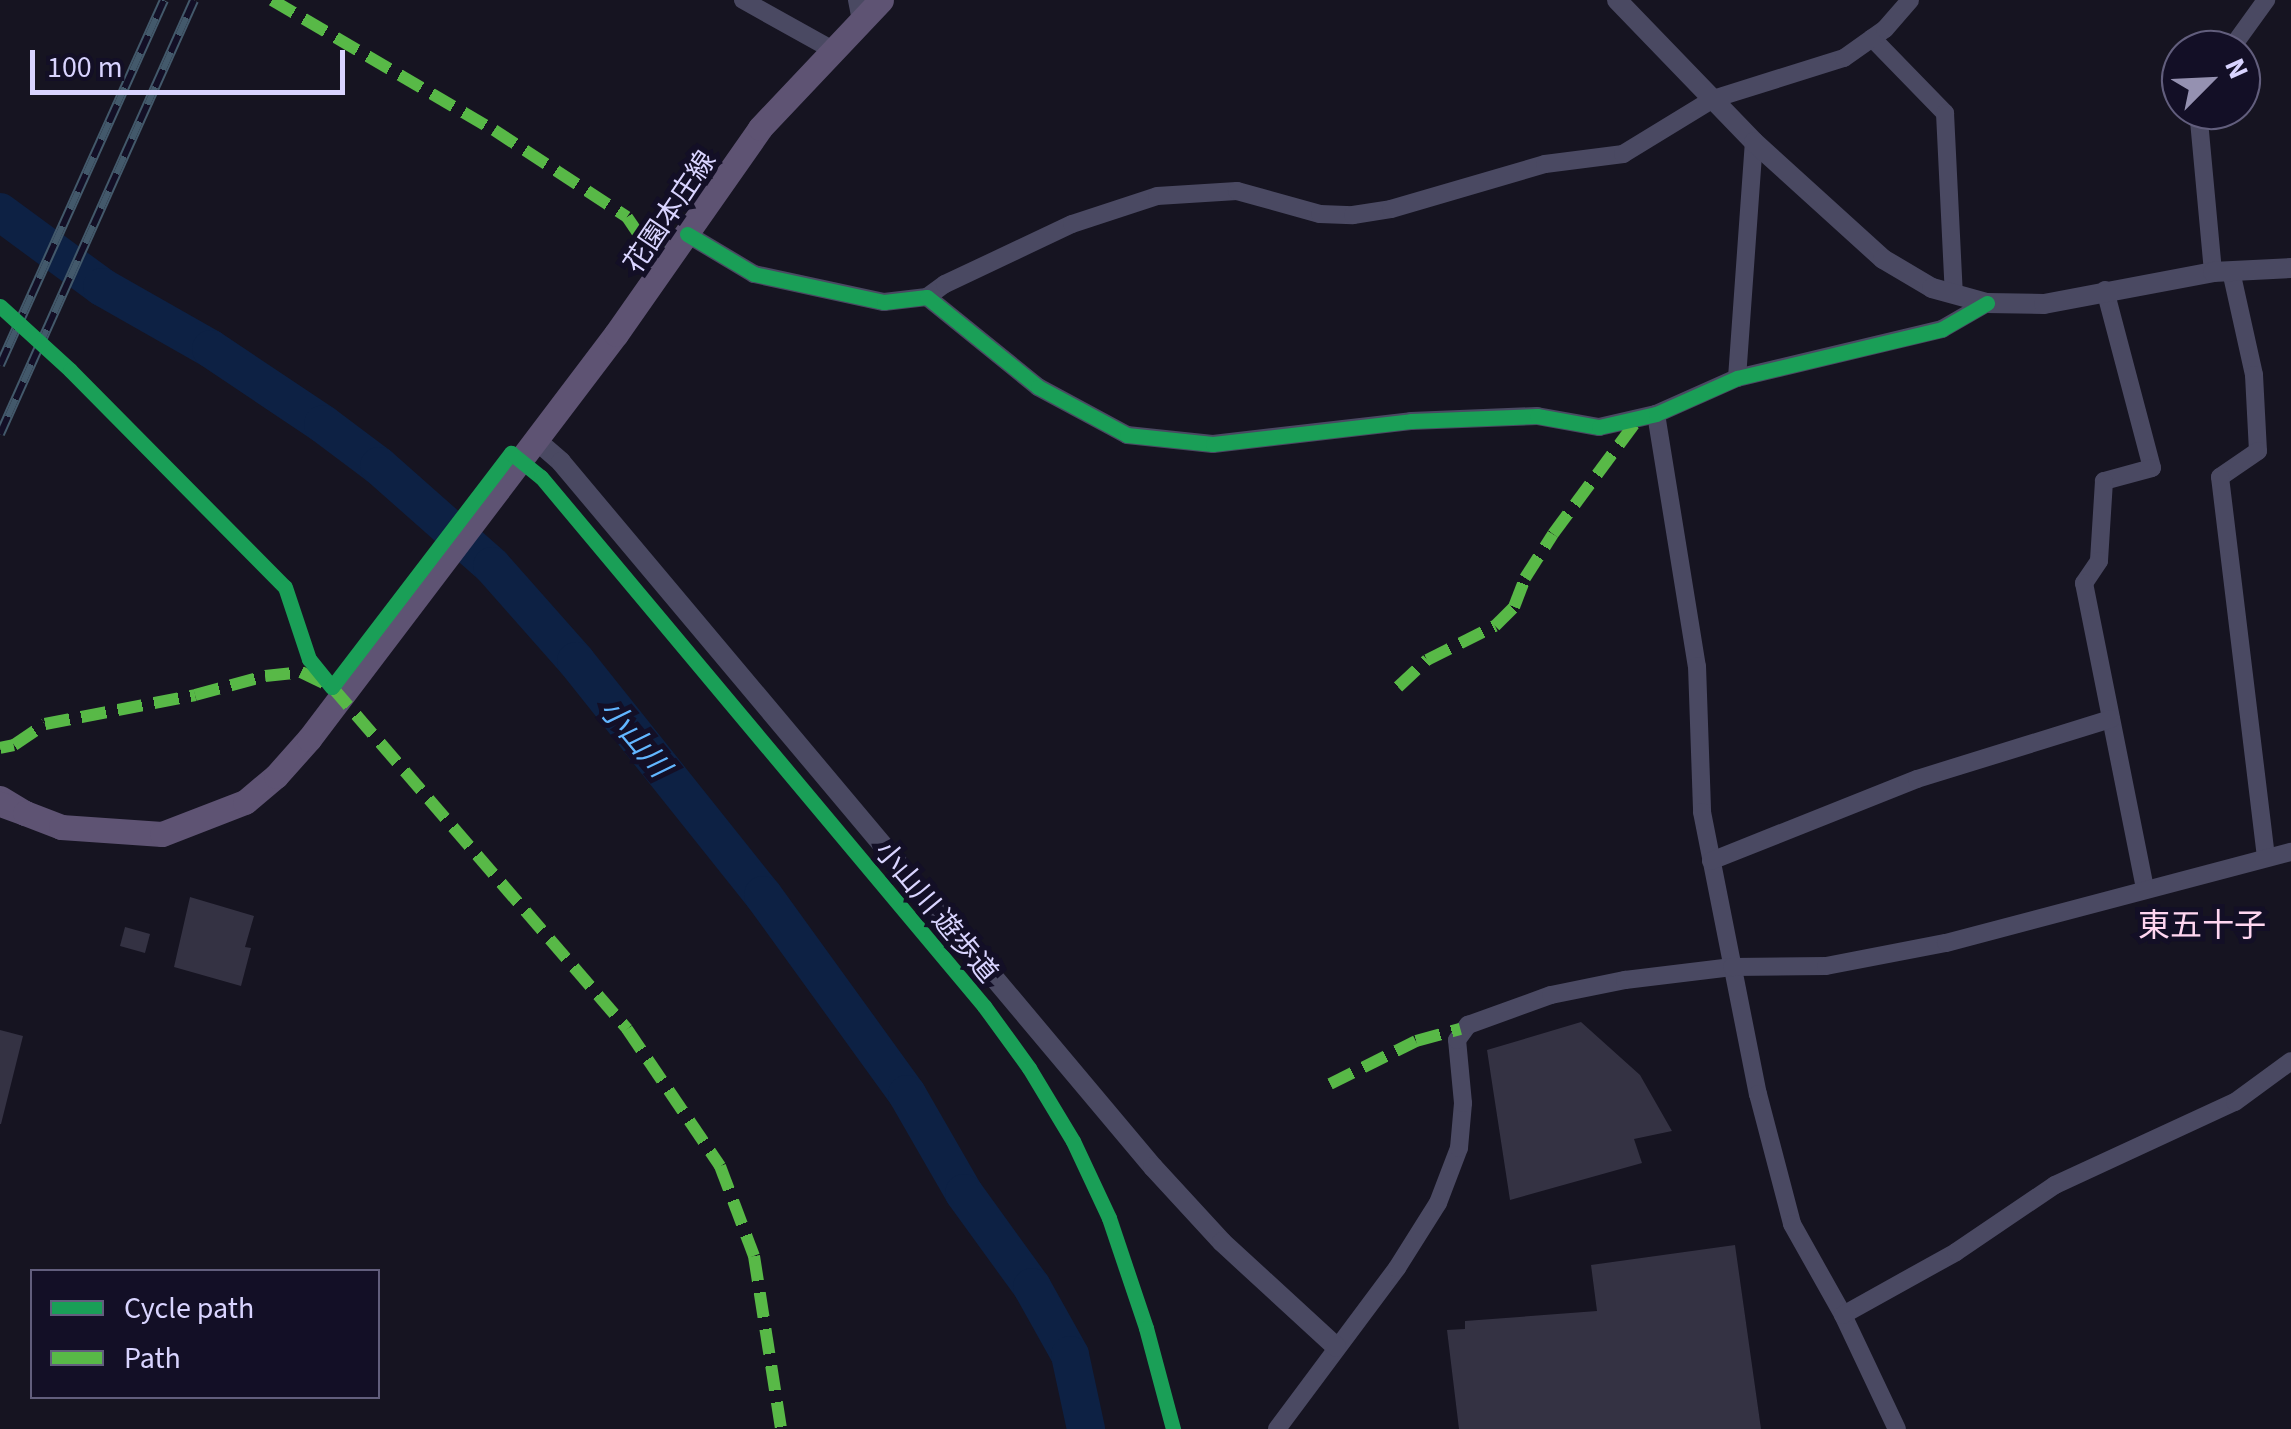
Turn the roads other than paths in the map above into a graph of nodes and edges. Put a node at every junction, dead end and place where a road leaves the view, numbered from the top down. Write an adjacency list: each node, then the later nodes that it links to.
1 (743, 0): 9 (street)
2 (881, 0): 6 (main road, 花園本庄線)
3 (1617, 0): 10 (street)
4 (1910, 0): 8 (street)
5 (2266, 0): 7 (street)
6 (859, 10): 9 (main road, 花園本庄線)
7 (2244, 30)
8 (1872, 38): 10 (street); 17 (street)
9 (834, 50): 13 (main road, 花園本庄線)
10 (1713, 99): 12 (street); 18 (street)
11 (2201, 130): 15 (street)
12 (1754, 142): 17 (street); 20 (street)
13 (687, 234): 18 (street); 22 (main road, 花園本庄線)
14 (2291, 268): 15 (street)
15 (2222, 272): 16 (street); 26 (street)
16 (2105, 290): 19 (street); 23 (street)
17 (1954, 294): 19 (street)
18 (928, 297): 21 (street)
19 (1988, 303): 20 (street)
20 (1737, 378): 21 (street)
21 (1656, 414): 27 (street)
22 (536, 440): 24 (main road, 花園本庄線); 32 (street)
23 (2111, 719): 27 (street); 28 (street)
24 (0, 801)
25 (2291, 852): 26 (street)
26 (2266, 857): 28 (street)
27 (1711, 860): 29 (street)
28 (2144, 889): 29 (street)
29 (1732, 966): 31 (street); 32 (street)
30 (2291, 1061): 31 (street)
31 (1843, 1316): 34 (street)
32 (1336, 1347): 33 (street)
33 (1278, 1429)
34 (1897, 1429)

